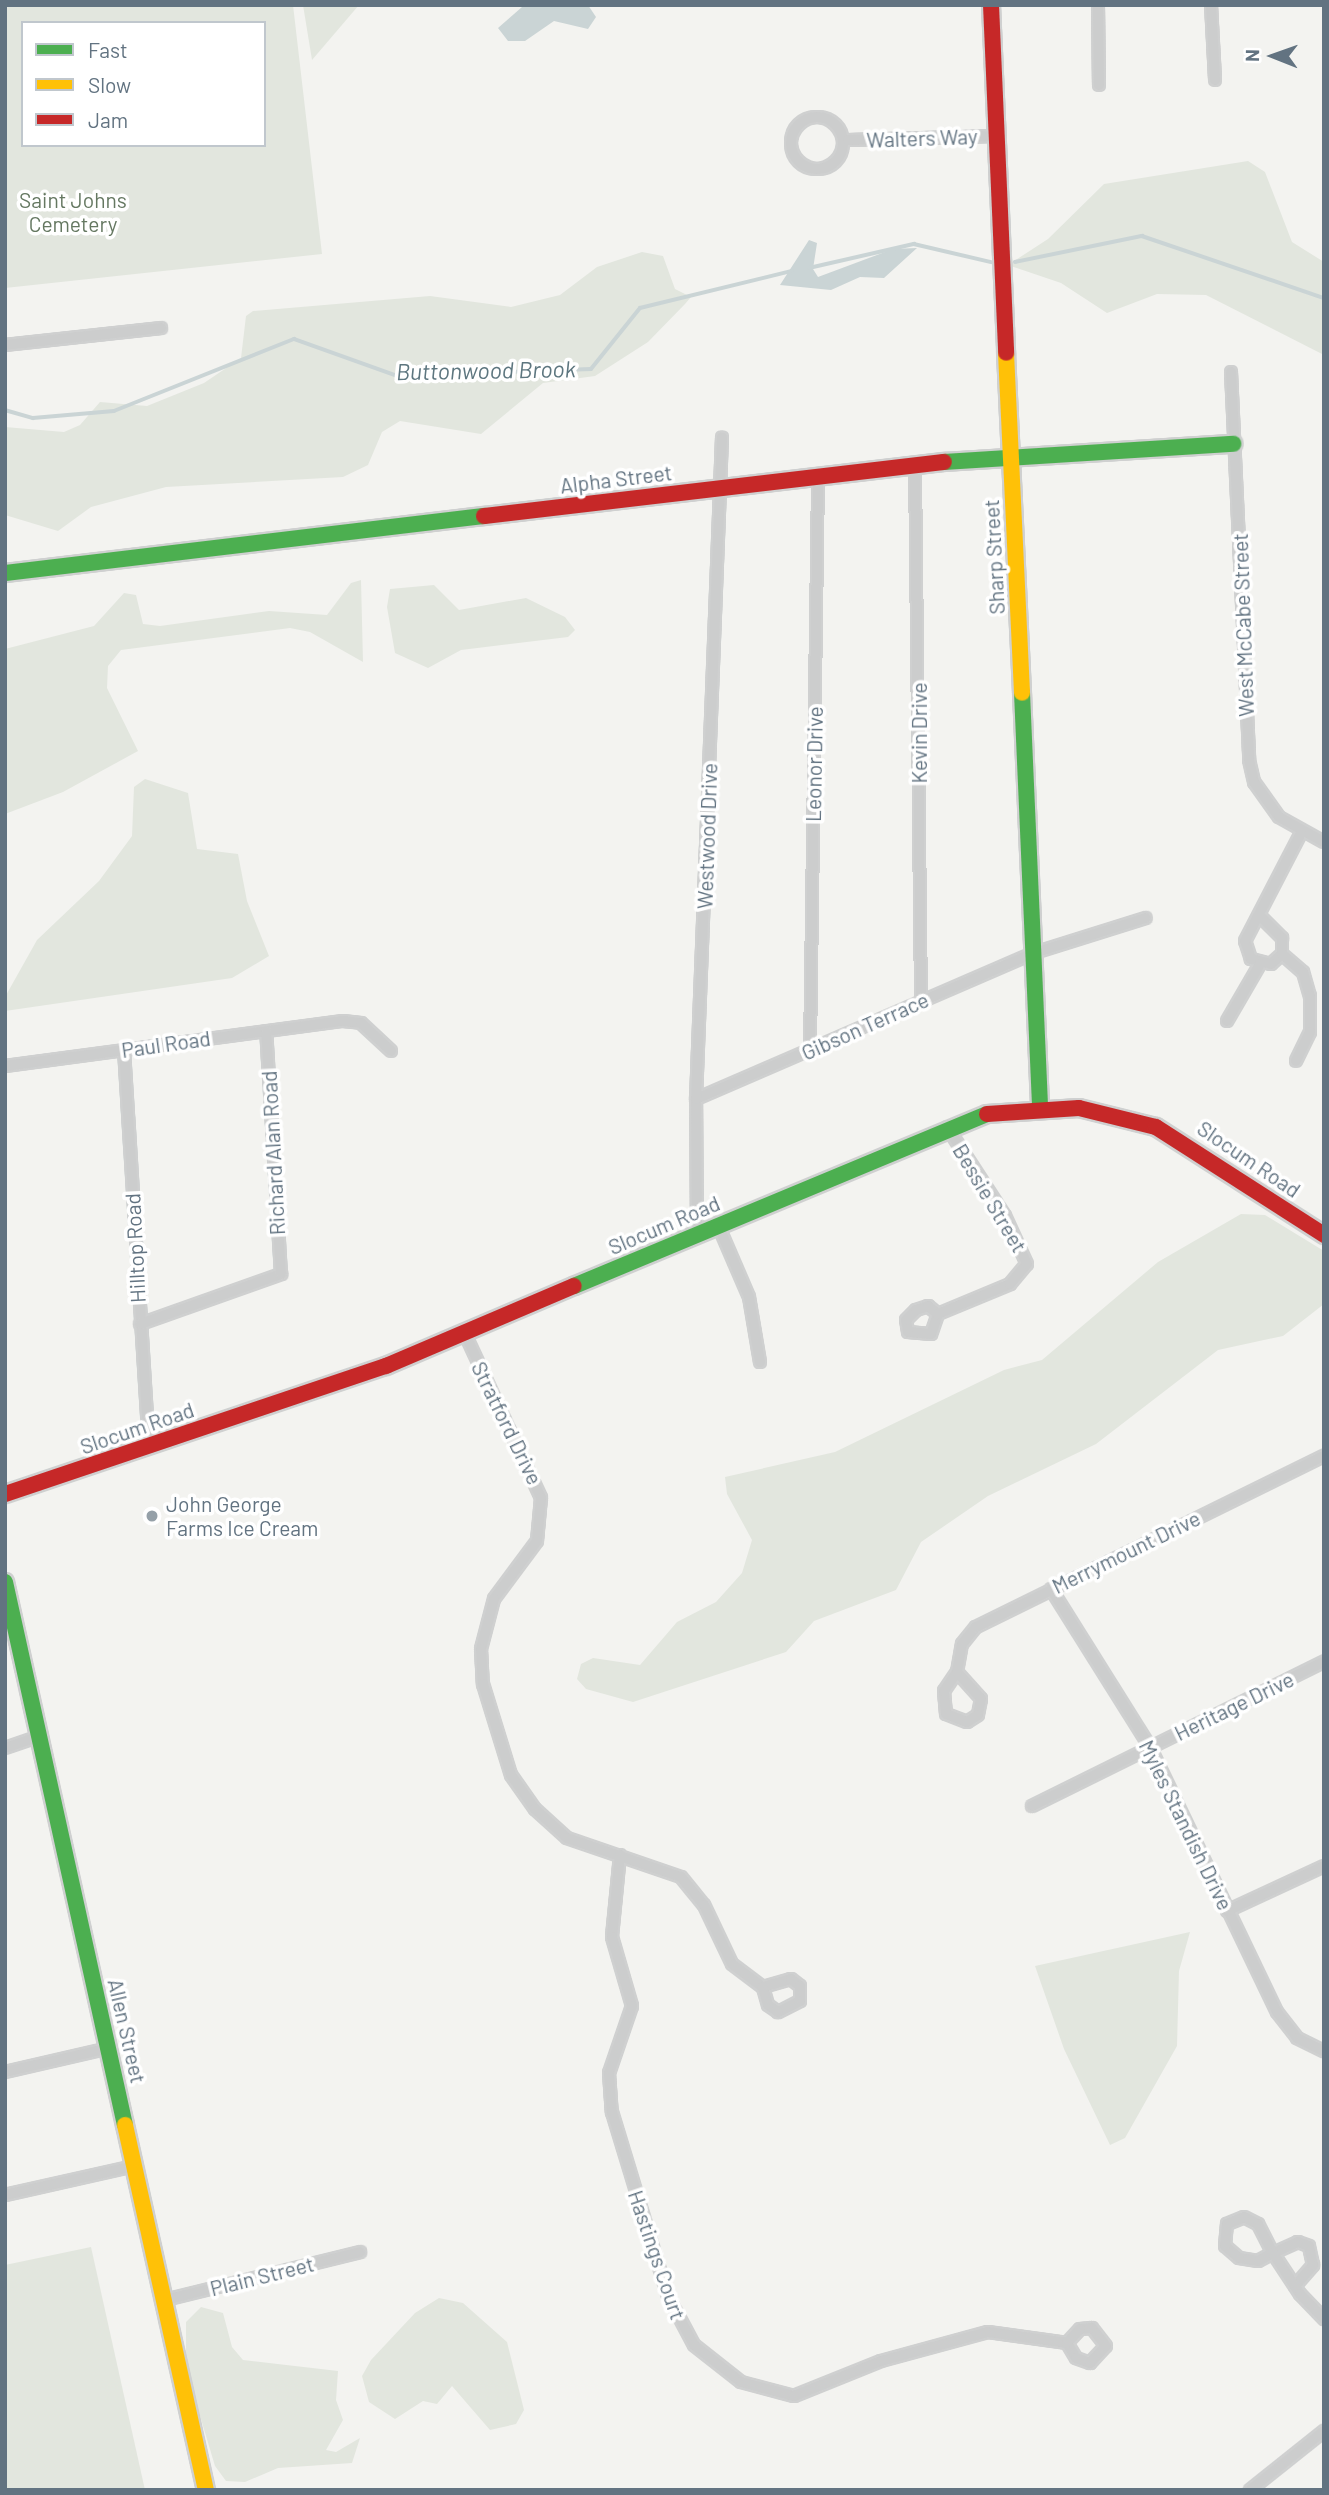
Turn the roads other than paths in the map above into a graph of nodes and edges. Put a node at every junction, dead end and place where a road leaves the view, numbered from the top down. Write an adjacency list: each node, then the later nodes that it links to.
1 (991, 5): 6 (street, Sharp Street)
2 (1098, 5): 5 (street)
3 (1211, 5): 4 (street)
4 (1215, 80)
5 (1099, 85)
6 (997, 136): 7 (street, Walters Way); 13 (street, Sharp Street)
7 (848, 141): 7 (street, Walters Way)
8 (161, 328): 9 (street)
9 (5, 345)
10 (1231, 372): 12 (street, West McCabe Street)
11 (722, 438): 16 (street, Westwood Drive)
12 (1233, 444): 13 (street, Alpha Street); 18 (street, West McCabe Street)
13 (1011, 455): 14 (street, Alpha Street); 22 (street, Sharp Street)
14 (915, 466): 15 (street, Alpha Street); 25 (street, Kevin Drive)
15 (818, 477): 16 (street, Alpha Street); 30 (street, Leonor Drive)
16 (722, 488): 17 (street, Alpha Street); 33 (street, Westwood Drive)
17 (5, 573)
18 (1301, 833): 19 (street, West McCabe Street); 20 (street)
19 (1324, 842)
20 (1259, 915): 23 (street); 24 (street)
21 (1146, 918): 22 (street, Gibson Terrace)
22 (1034, 953): 25 (street, Gibson Terrace); 34 (street, Sharp Street)
23 (1282, 954): 24 (street); 31 (street)
24 (1259, 964): 26 (street)
25 (921, 1001): 30 (street, Gibson Terrace)
26 (1227, 1021)
27 (266, 1031): 28 (street, Paul Road); 29 (street, Paul Road); 40 (street, Richard Alan Road)
28 (124, 1050): 32 (street, Paul Road); 40 (street, Hilltop Road)
29 (391, 1051)
30 (810, 1051): 33 (street, Gibson Terrace)
31 (1296, 1061)
32 (5, 1066)
33 (696, 1099): 37 (street, Westwood Drive)
34 (1040, 1107): 35 (street, Slocum Road); 38 (street, Slocum Road)
35 (947, 1127): 36 (street, Slocum Road); 39 (street, Bessie Street)
36 (718, 1225): 37 (street, Slocum Road); 42 (street)
37 (697, 1233): 41 (street, Slocum Road)
38 (1324, 1235)
39 (938, 1314)
40 (140, 1324): 43 (street, Hilltop Road)
41 (465, 1334): 43 (street, Slocum Road); 55 (street, Stratford Drive)
42 (760, 1362)
43 (149, 1446): 45 (street, Slocum Road)
44 (1324, 1456): 47 (street, Merrymount Drive)
45 (5, 1494)
46 (5, 1582): 48 (street, Allen Street)
47 (1051, 1589): 50 (street, Merrymount Drive); 52 (street, Myles Standish Drive)
48 (9, 1620): 51 (street, Allen Street)
49 (1324, 1662): 52 (street, Heritage Drive)
50 (957, 1672): 50 (street, Merrymount Drive)
51 (39, 1736): 53 (street); 59 (street, Allen Street)
52 (1150, 1747): 54 (street, Heritage Drive); 57 (street, Myles Standish Drive)
53 (5, 1748)
54 (1032, 1806)
55 (621, 1855): 58 (street, Stratford Drive); 69 (street, Hastings Court)
56 (1324, 1866): 57 (street)
57 (1227, 1910): 60 (street, Myles Standish Drive)
58 (763, 1987)
59 (109, 2048): 61 (street); 62 (street, Allen Street)
60 (1324, 2051)
61 (5, 2072)
62 (135, 2166): 63 (street); 67 (street, Allen Street)
63 (5, 2195)
64 (360, 2252): 67 (street, Plain Street)
65 (1273, 2253): 65 (street); 66 (street); 66 (street)
66 (1295, 2286): 68 (street)
67 (165, 2300): 71 (street, Allen Street)
68 (1324, 2319)
69 (1067, 2343)
70 (1324, 2431): 72 (street)
71 (206, 2490)
72 (1250, 2490)

